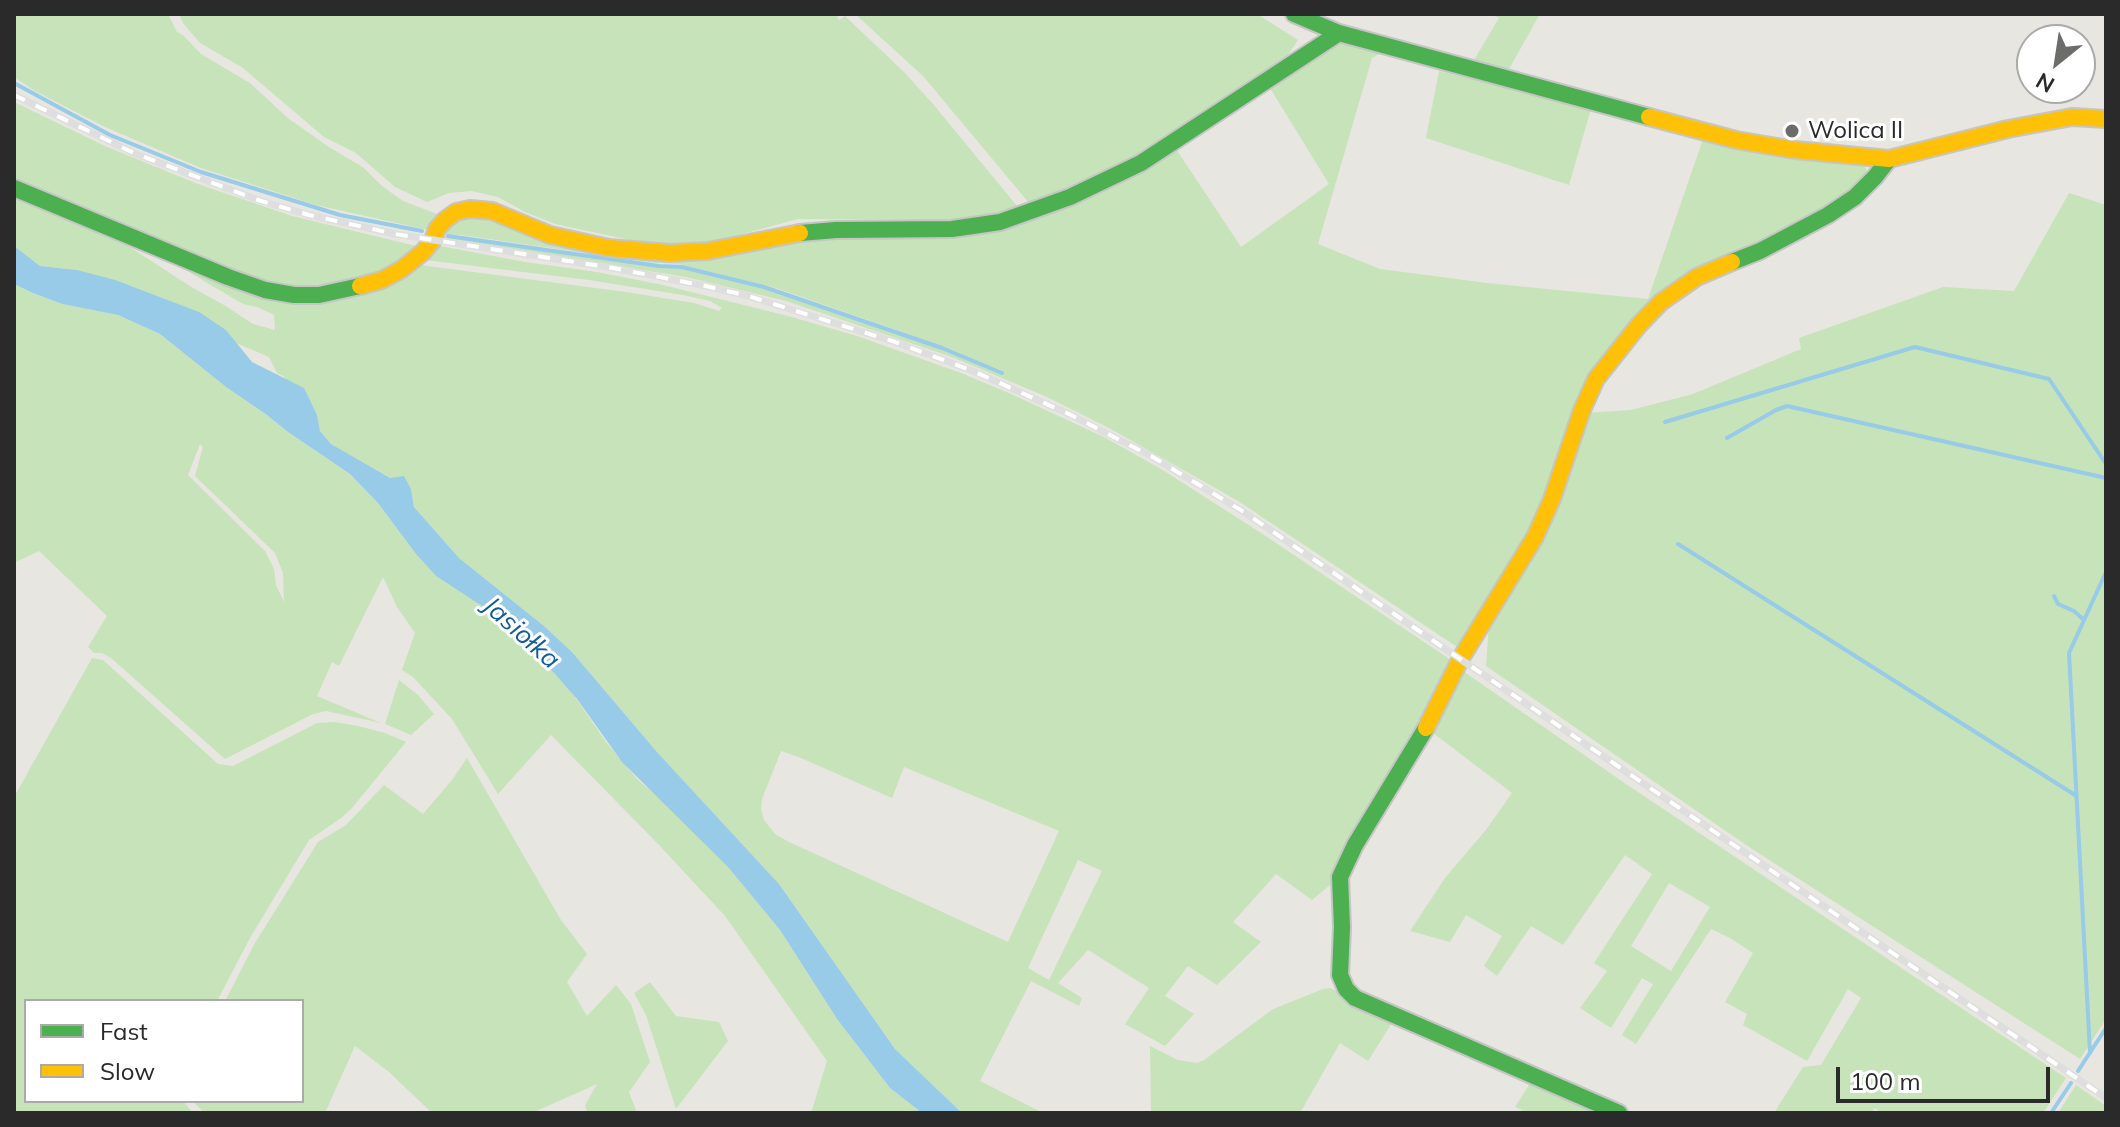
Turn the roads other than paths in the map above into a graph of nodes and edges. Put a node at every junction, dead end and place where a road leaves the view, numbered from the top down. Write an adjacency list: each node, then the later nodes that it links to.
1 (1294, 14): 2 (street)
2 (1339, 33): 4 (street); 5 (street)
3 (2106, 119): 4 (street)
4 (1889, 159): 6 (street)
5 (14, 188)
6 (1619, 1113)

